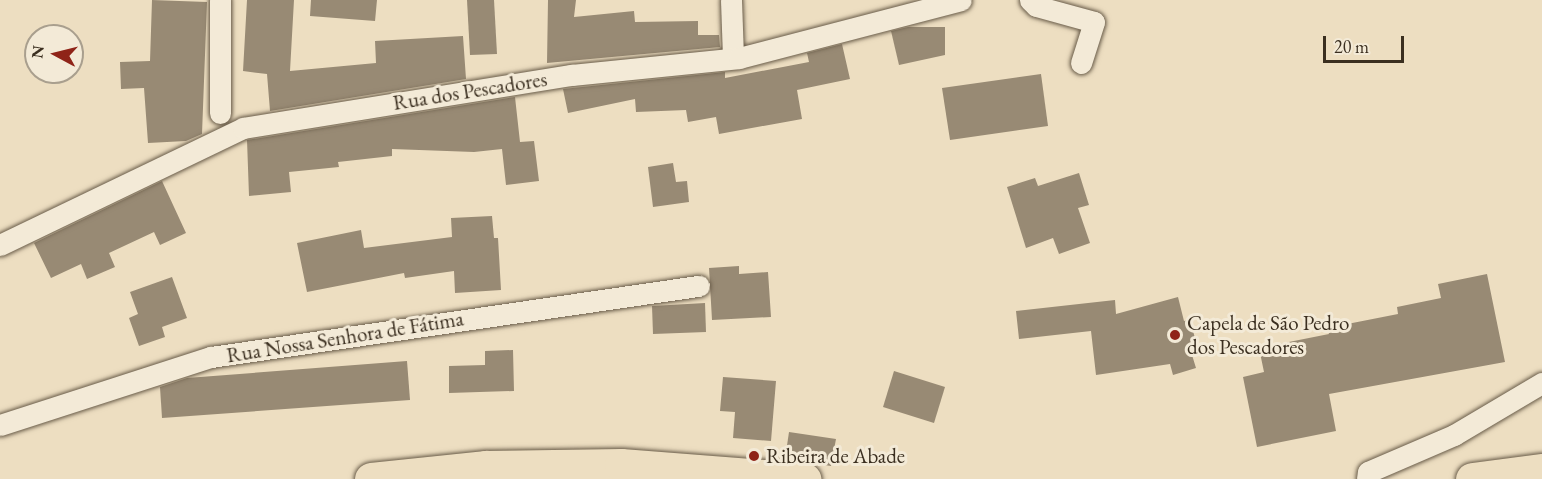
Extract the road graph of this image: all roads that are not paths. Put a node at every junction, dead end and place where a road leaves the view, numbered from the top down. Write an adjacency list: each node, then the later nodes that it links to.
1 (220, 0): 7 (street)
2 (731, 0): 5 (street)
3 (961, 0): 5 (street, Rua dos Pescadores)
4 (1030, 0): 6 (street)
5 (733, 58): 8 (street, Rua dos Pescadores)
6 (1081, 63)
7 (220, 113)
8 (0, 245)
9 (699, 286): 11 (street, Rua Nossa Senhora de Fátima)
10 (1542, 383): 15 (street)
11 (0, 425)
12 (1542, 470): 16 (main road)
13 (371, 479): 14 (main road)
14 (804, 479)
15 (1367, 479)
16 (1472, 479)

